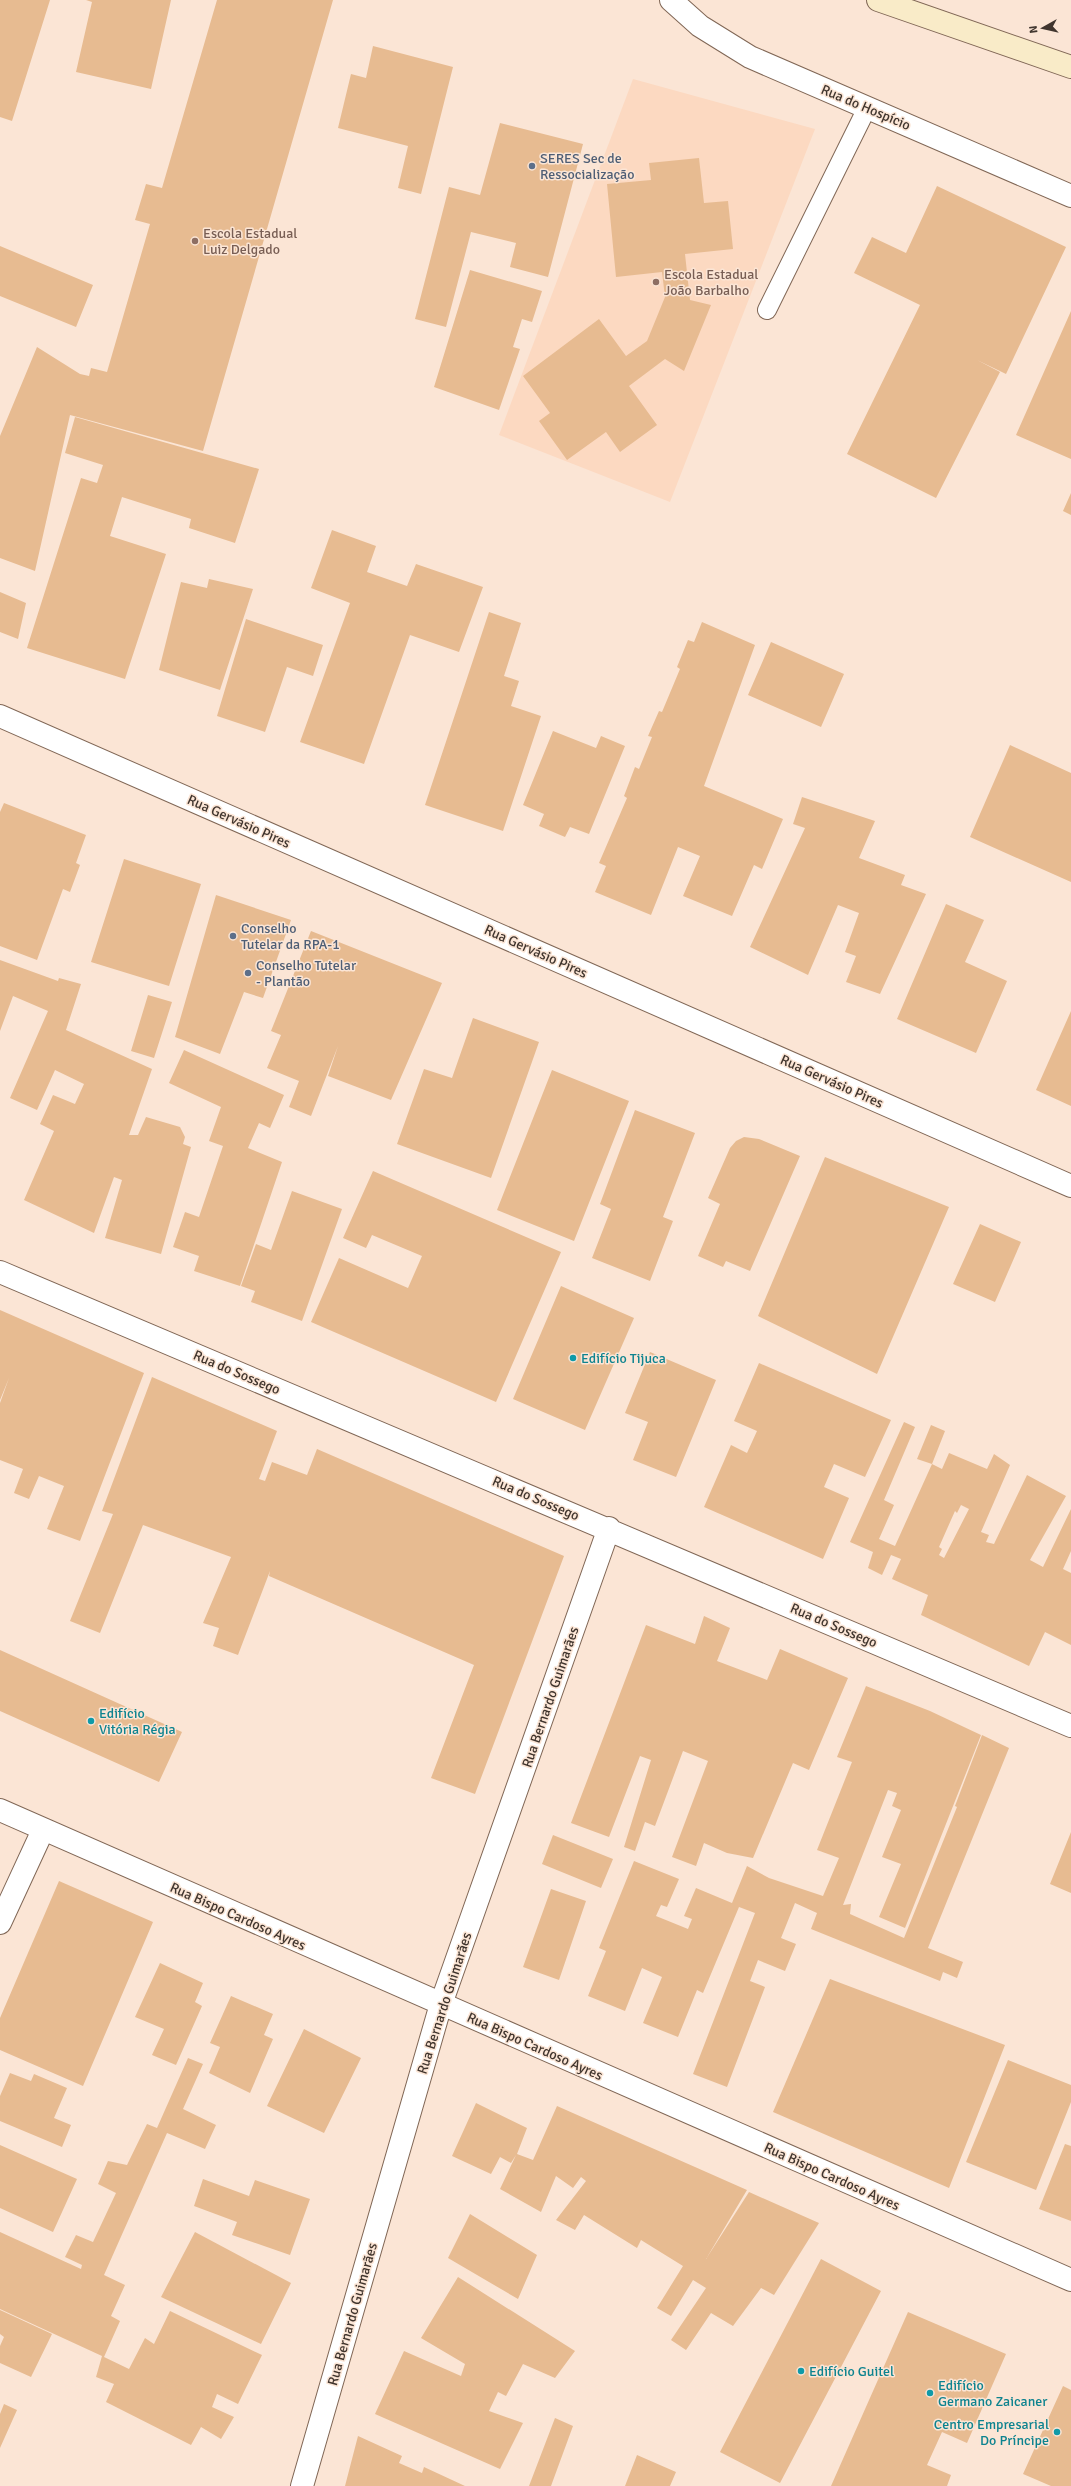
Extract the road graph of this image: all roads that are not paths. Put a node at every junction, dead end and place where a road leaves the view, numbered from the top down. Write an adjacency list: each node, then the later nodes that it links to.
1 (671, 0): 4 (street, Rua do Hospício)
2 (878, 0): 3 (main road)
3 (1071, 67)
4 (867, 108): 5 (street, Rua do Hospício); 6 (lane)
5 (1071, 196)
6 (767, 310)
7 (0, 716): 8 (street, Rua Gervásio Pires)
8 (1071, 1186)
9 (0, 1272): 10 (street, Rua do Sossego)
10 (609, 1528): 11 (street, Rua do Sossego); 15 (street, Rua Bernardo Guimarães)
11 (1071, 1726)
12 (0, 1810): 13 (street, Rua Bispo Cardoso Ayres)
13 (43, 1830): 14 (street); 15 (street, Rua Bispo Cardoso Ayres)
14 (0, 1923)
15 (441, 2004): 16 (street, Rua Bispo Cardoso Ayres); 17 (street, Rua Bernardo Guimarães)
16 (1071, 2280)
17 (302, 2486)

